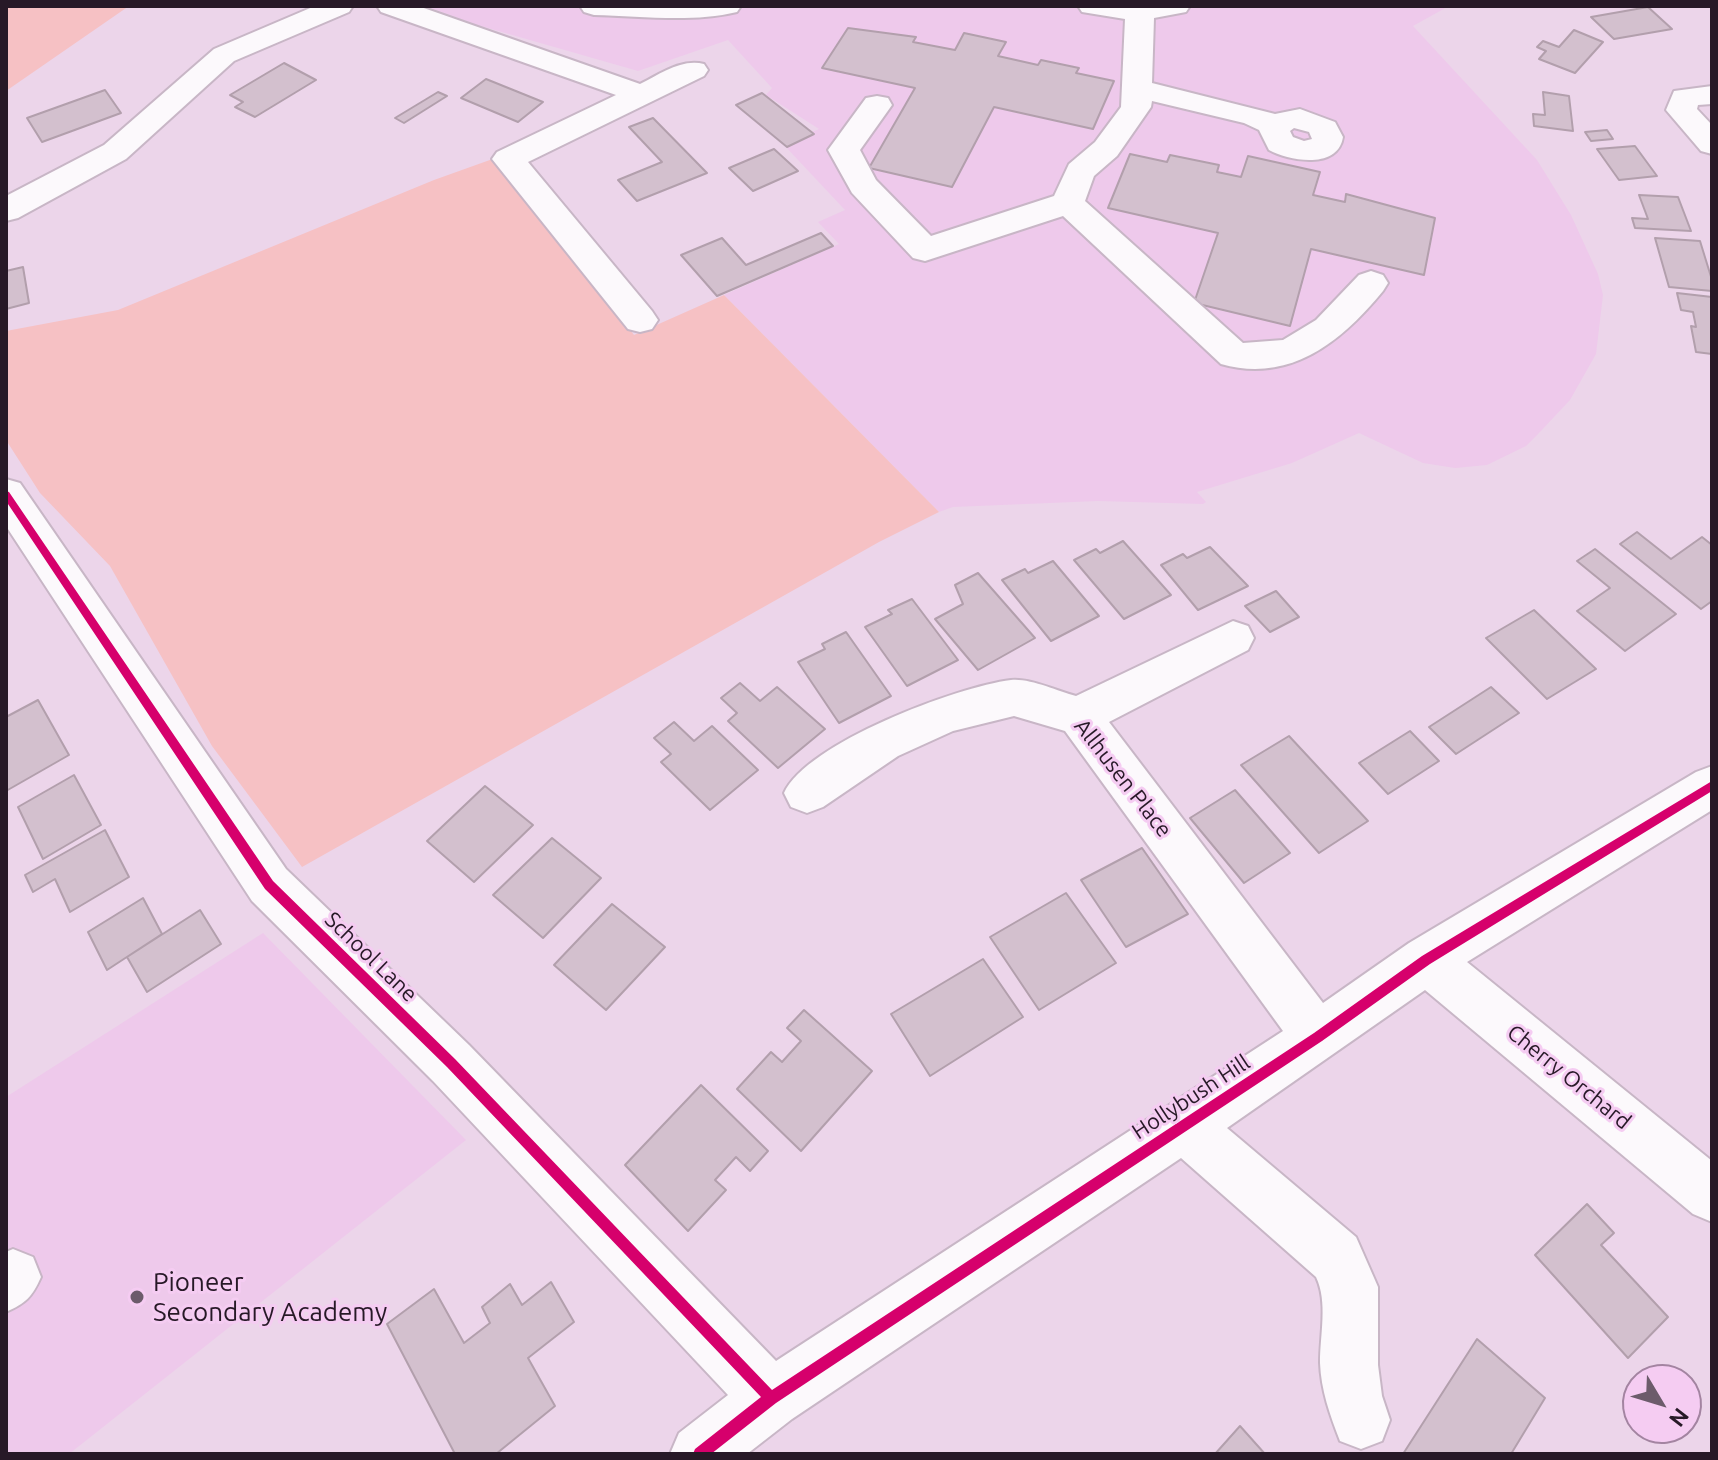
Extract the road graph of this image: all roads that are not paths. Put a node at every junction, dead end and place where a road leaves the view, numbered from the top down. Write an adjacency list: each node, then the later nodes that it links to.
1 (339, 6): 16 (street)
2 (391, 6): 10 (street)
3 (594, 6): 4 (street)
4 (727, 6)
5 (1092, 6): 7 (street)
6 (1176, 6): 7 (street)
7 (1140, 12): 9 (street)
8 (693, 70): 10 (street)
9 (1138, 89): 13 (street); 15 (street)
10 (641, 94): 18 (street)
11 (1712, 95): 14 (street)
12 (877, 105): 15 (street)
13 (1276, 126)
14 (1712, 144)
15 (1068, 203): 17 (street)
16 (6, 210)
17 (1371, 283)
18 (640, 320)
19 (6, 494): 28 (street, School Lane)
20 (1233, 638): 21 (street)
21 (1079, 716): 22 (street, Allhusen Place); 25 (street, Allhusen Place)
22 (807, 793)
23 (1707, 796): 24 (street, Hollybush Hill)
24 (1426, 960): 25 (street, Hollybush Hill); 27 (street, Cherry Orchard)
25 (1318, 1037): 26 (street, Hollybush Hill)
26 (1183, 1125): 28 (street, Hollybush Hill); 29 (street)
27 (1712, 1195)
28 (771, 1398): 30 (street, Hollybush Hill)
29 (1361, 1420)
30 (700, 1454)

